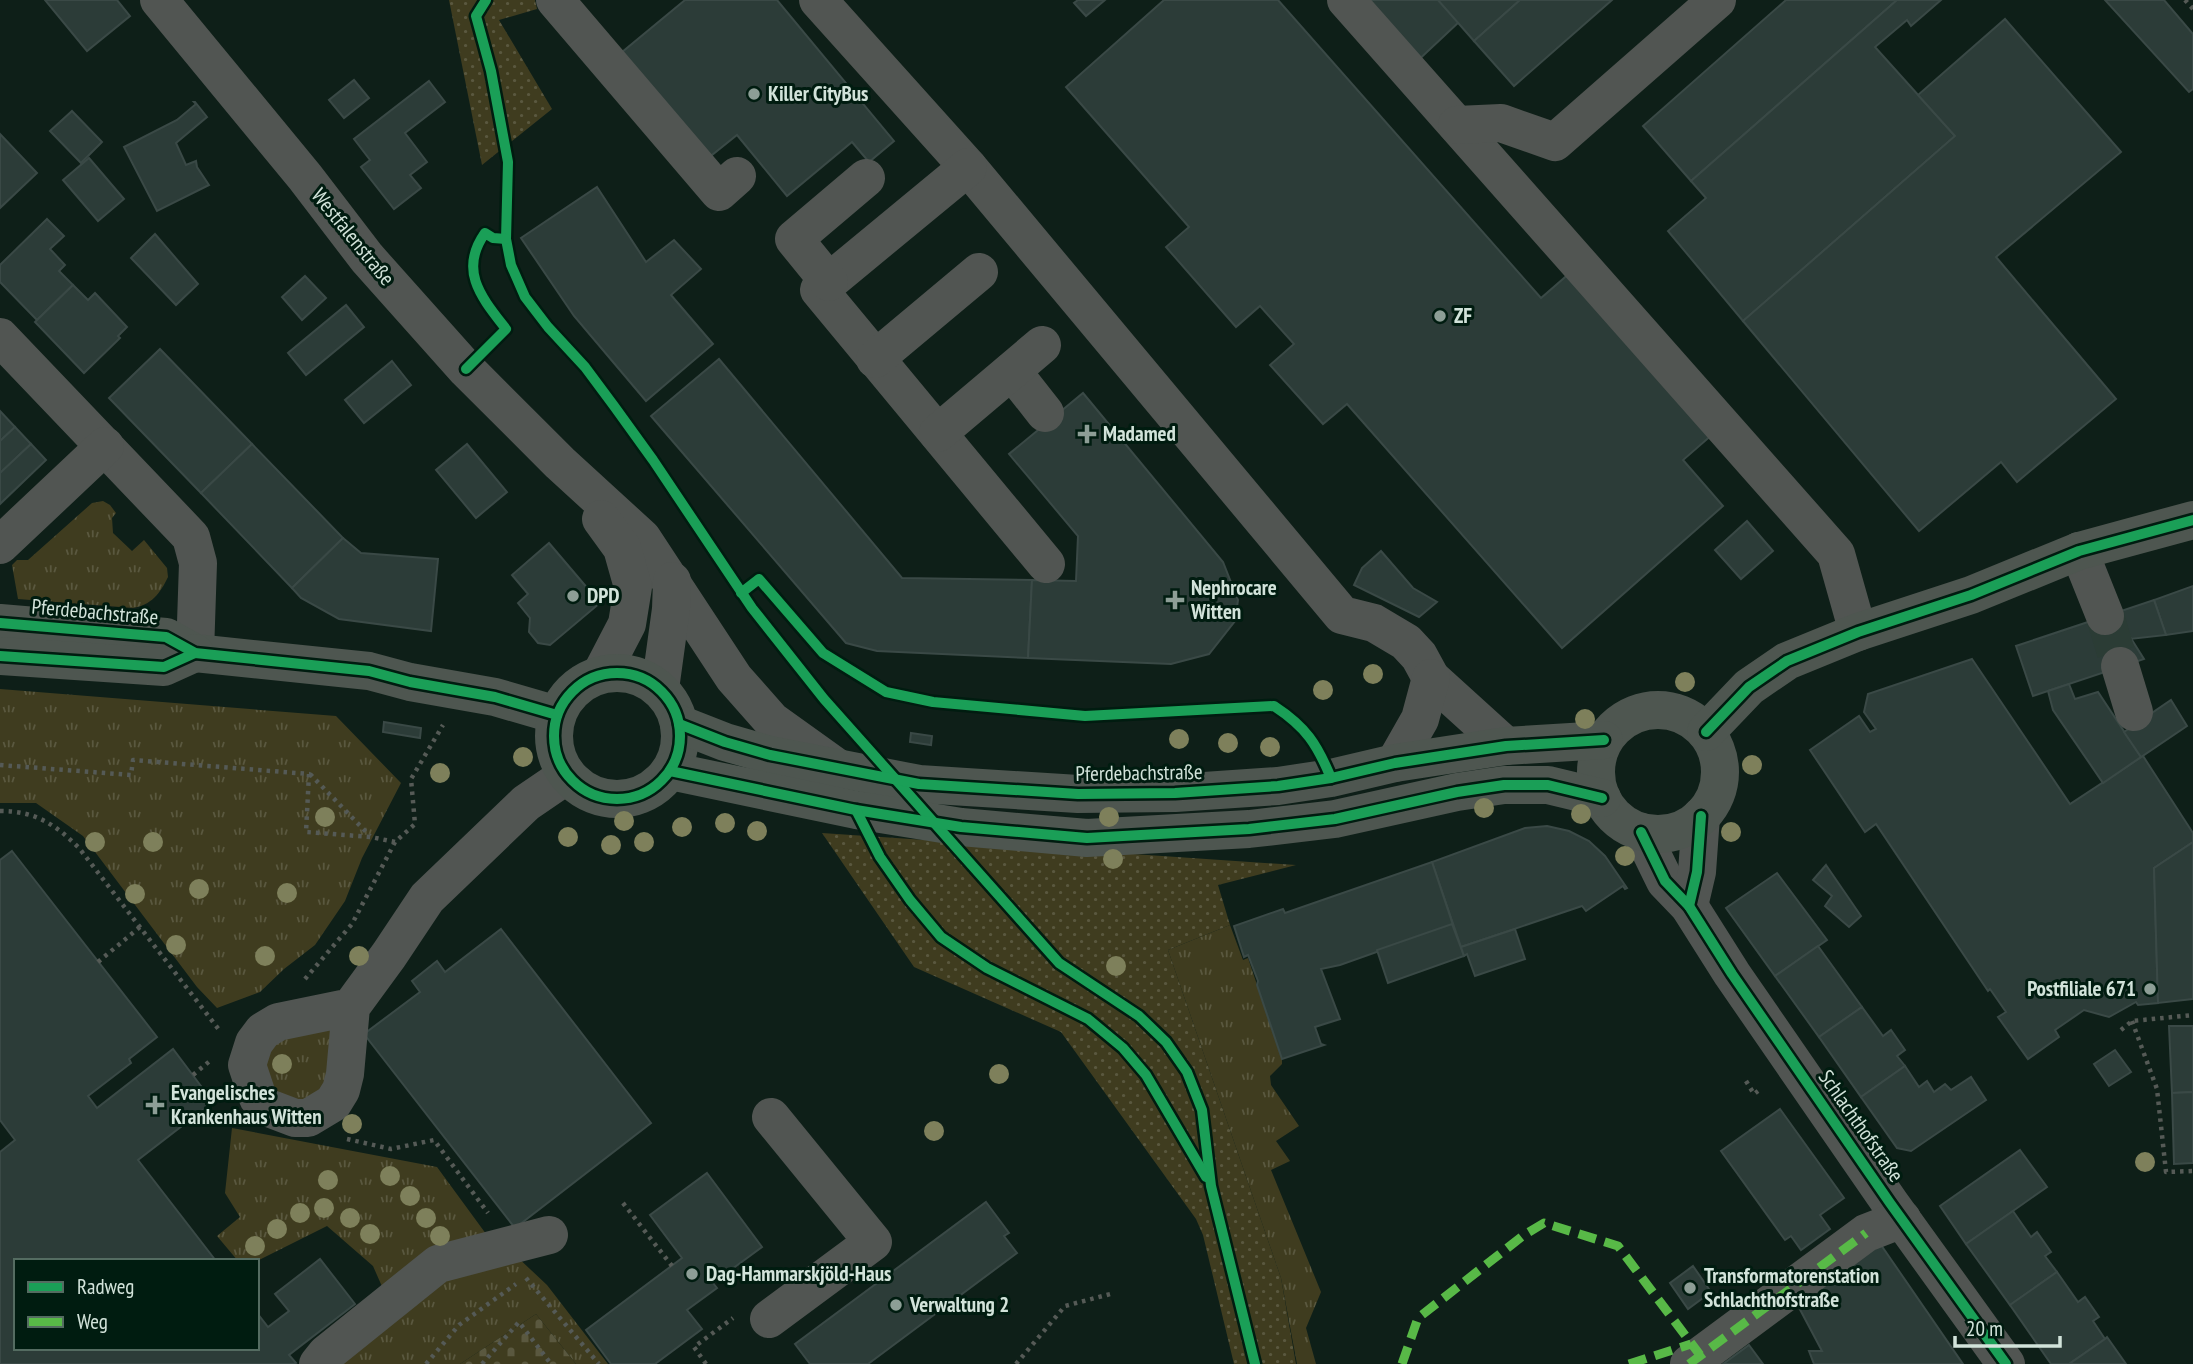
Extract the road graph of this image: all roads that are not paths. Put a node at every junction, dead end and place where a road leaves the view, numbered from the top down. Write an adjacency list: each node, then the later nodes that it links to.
1 (159, 0): 19 (street, Westfalenstraße)
2 (555, 0): 8 (street)
3 (818, 0): 7 (street)
4 (1346, 0): 6 (street)
5 (1717, 0): 6 (street)
6 (1457, 125): 27 (street)
7 (968, 167): 11 (street); 32 (street)
8 (737, 176)
9 (866, 178): 11 (street)
10 (979, 272): 14 (street)
11 (829, 282): 14 (street)
12 (0, 337): 18 (street)
13 (1042, 345): 15 (street)
14 (875, 359): 17 (street)
15 (1012, 371): 16 (street); 17 (street)
16 (1045, 413)
17 (938, 433): 23 (street)
18 (105, 446): 21 (street); 28 (street)
19 (560, 463): 24 (street, Westfalenstraße); 31 (street, Westfalenstraße)
20 (2193, 520): 22 (main road)
21 (0, 545)
22 (2079, 551): 25 (street); 27 (main road)
23 (1046, 564)
24 (672, 581): 33 (street); 41 (street, Westfalenstraße)
25 (2105, 616)
26 (0, 623): 28 (main road, Pferdebachstraße)
27 (1858, 632): 37 (main road)
28 (195, 653): 29 (main road); 35 (main road)
29 (0, 656)
30 (2120, 666): 34 (street)
31 (601, 674): 33 (main road); 35 (main road)
32 (1431, 677): 39 (street); 40 (street)
33 (660, 689): 36 (main road)
34 (2134, 712)
35 (557, 715): 43 (main road)
36 (679, 724): 41 (main road, Pferdebachstraße); 42 (main road)
37 (1706, 732): 38 (main road); 45 (main road)
38 (1604, 740): 39 (main road, Pferdebachstraße); 44 (main road)
39 (1506, 746): 40 (main road, Pferdebachstraße)
40 (1395, 763): 41 (main road, Pferdebachstraße)
41 (839, 769)
42 (670, 771): 43 (main road); 44 (main road)
43 (567, 775): 48 (street)
44 (1602, 798): 46 (main road)
45 (1701, 816): 46 (main road); 47 (street)
46 (1641, 832): 47 (street, Schlachthofstraße)
47 (1689, 906): 50 (street, Schlachthofstraße)
48 (351, 1007): 48 (street)
49 (771, 1117): 52 (street)
50 (1902, 1219): 54 (street); 55 (street, Schlachthofstraße)
51 (549, 1235): 53 (street)
52 (769, 1319)
53 (317, 1364)
54 (1689, 1364)
55 (2007, 1364)

